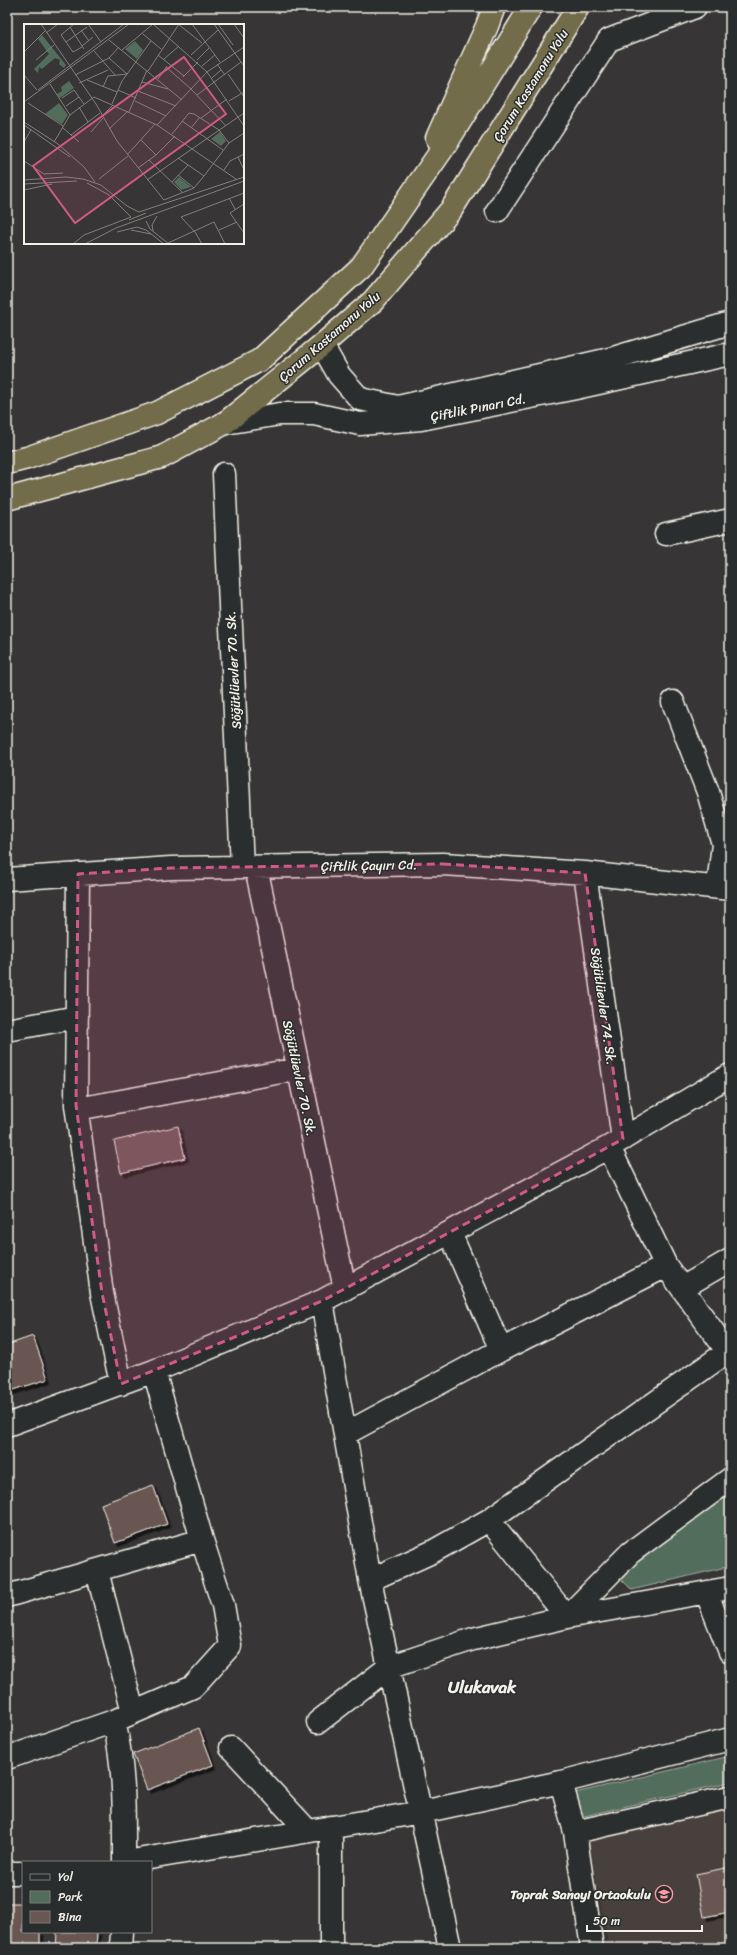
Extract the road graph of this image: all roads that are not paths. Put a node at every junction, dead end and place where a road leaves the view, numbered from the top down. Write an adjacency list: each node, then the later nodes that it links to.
1 (494, 7): 5 (highway)
2 (531, 7): 5 (highway, Çorum Kastamonu Yolu)
3 (695, 7): 6 (street)
4 (576, 11): 8 (highway, Çorum Kastamonu Yolu)
5 (410, 197): 11 (highway, Çorum Kastamonu Yolu)
6 (497, 211)
7 (730, 323): 8 (street, Çiftlik Pınarı Cd.)
8 (322, 345): 10 (highway, Çorum Kastamonu Yolu)
9 (730, 354): 10 (street, Çiftlik Pınarı Cd.)
10 (225, 423): 13 (highway, Çorum Kastamonu Yolu)
11 (7, 463)
12 (224, 474): 17 (street, Söğütlüevler 70. Sk.)
13 (7, 499)
14 (730, 520): 15 (street)
15 (666, 534)
16 (673, 702): 21 (street)
17 (249, 867): 18 (street, Çiftlik Çayırı Cd.); 19 (street, Çiftlik Çayırı Cd.); 24 (street, Söğütlüevler 70. Sk.)
18 (585, 873): 21 (street, Çiftlik Çayırı Cd.); 27 (street, Söğütlüevler 74. Sk.)
19 (78, 874): 20 (street, Çiftlik Çayırı Cd.); 22 (street)
20 (7, 879)
21 (724, 888)
22 (77, 1017): 23 (street); 26 (street)
23 (7, 1030)
24 (298, 1069): 26 (street); 32 (street, Söğütlüevler 70. Sk.)
25 (730, 1075): 27 (street)
26 (77, 1109): 37 (street)
27 (616, 1143): 28 (street); 30 (street, Söğütlüevler 74. Sk.)
28 (450, 1233): 32 (street); 34 (street)
29 (730, 1260): 31 (street)
30 (666, 1266): 31 (street, Söğütlüevler 74. Sk.); 34 (street)
31 (682, 1288): 35 (street, Söğütlüevler 74. Sk.)
32 (345, 1289): 33 (street)
33 (322, 1301): 36 (street); 39 (street)
34 (501, 1350): 39 (street)
35 (729, 1353): 41 (street)
36 (154, 1371): 37 (street); 42 (street)
37 (121, 1384): 38 (street)
38 (7, 1425)
39 (345, 1434): 44 (street)
40 (730, 1478): 48 (street)
41 (489, 1520): 44 (street); 48 (street)
42 (202, 1540): 43 (street); 51 (street)
43 (97, 1571): 47 (street); 51 (street)
44 (370, 1580): 50 (street)
45 (730, 1588): 46 (street)
46 (707, 1594): 48 (street); 49 (street)
47 (7, 1596)
48 (567, 1617): 50 (street)
49 (730, 1652)
50 (389, 1666): 52 (street); 58 (street)
51 (123, 1717): 55 (street); 62 (street)
52 (318, 1722)
53 (730, 1739): 56 (street)
54 (230, 1748): 60 (street)
55 (7, 1758)
56 (562, 1782): 58 (street); 61 (street)
57 (730, 1797): 61 (street)
58 (422, 1812): 59 (street); 69 (street)
59 (331, 1827): 60 (street); 68 (street)
60 (308, 1831): 63 (street)
61 (575, 1832): 70 (street)
62 (125, 1861)
63 (131, 1861)
64 (22, 1873): 65 (street)
65 (7, 1874)
66 (122, 1933): 67 (street)
67 (121, 1948)
68 (331, 1948)
69 (450, 1948)
70 (592, 1948)

